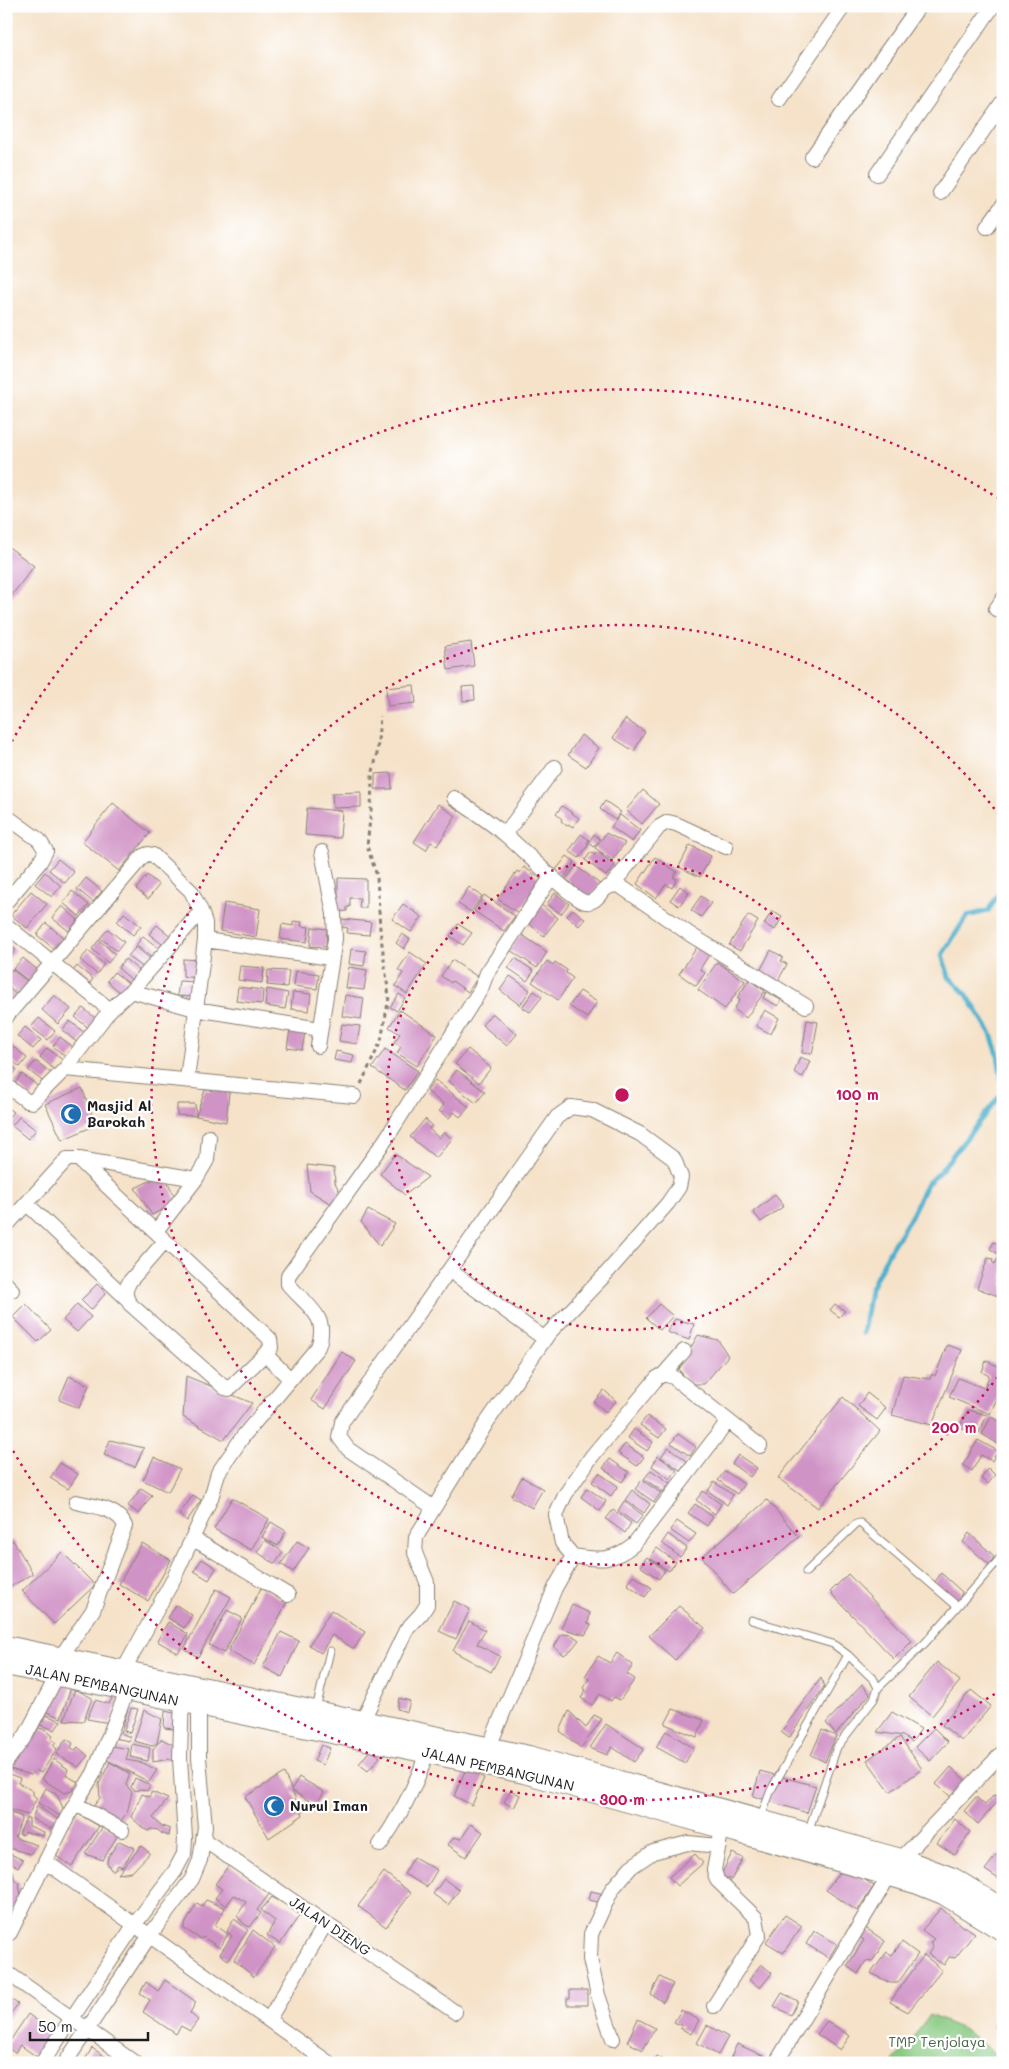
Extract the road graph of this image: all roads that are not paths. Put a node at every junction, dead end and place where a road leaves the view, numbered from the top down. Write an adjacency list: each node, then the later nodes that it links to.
1 (844, 6): 4 (street)
2 (919, 6): 6 (street)
3 (993, 6): 7 (street)
4 (779, 98)
5 (1003, 102): 8 (street)
6 (812, 157)
7 (877, 174)
8 (940, 193)
9 (1003, 205): 10 (street)
10 (987, 227)
11 (555, 767): 14 (street)
12 (454, 798): 14 (street)
13 (6, 816): 19 (street)
14 (505, 834): 17 (street)
15 (726, 848): 18 (street)
16 (322, 852): 23 (street)
17 (552, 876): 18 (street); 48 (street)
18 (612, 885): 26 (street)
19 (6, 902)
20 (201, 911): 22 (street); 24 (street); 25 (street)
21 (6, 925): 24 (street)
22 (205, 940): 23 (street); 27 (street)
23 (331, 958): 30 (street)
24 (52, 964): 28 (street); 29 (street)
25 (131, 991): 27 (street); 28 (street)
26 (806, 1006)
27 (195, 1009): 30 (street); 33 (street)
28 (110, 1010): 32 (street)
29 (6, 1017)
30 (320, 1029): 31 (street)
31 (318, 1046)
32 (65, 1069): 33 (street); 34 (street)
33 (187, 1079): 35 (street)
34 (6, 1085)
35 (354, 1096)
36 (210, 1137): 38 (street)
37 (78, 1159): 38 (street); 39 (street); 41 (street)
38 (196, 1179): 41 (street)
39 (27, 1204): 40 (street); 43 (street)
40 (6, 1226)
41 (160, 1236): 43 (street); 46 (street)
42 (449, 1270): 44 (street); 44 (street); 52 (street)
43 (125, 1298): 46 (street)
44 (545, 1338): 52 (street)
45 (684, 1351): 47 (street)
46 (265, 1354): 48 (street)
47 (664, 1374): 49 (street); 55 (street)
48 (290, 1379): 53 (street)
49 (728, 1421): 50 (street); 55 (street)
50 (760, 1446)
51 (76, 1502): 64 (street)
52 (434, 1508): 70 (street)
53 (192, 1538): 57 (street); 65 (street)
54 (1003, 1555): 58 (lane)
55 (573, 1556): 73 (street)
56 (806, 1572): 58 (lane)
57 (288, 1595)
58 (957, 1606): 66 (lane)
59 (751, 1620): 62 (lane)
60 (6, 1646): 64 (main road, JALAN PEMBANGUNAN)
61 (330, 1651): 69 (lane)
62 (848, 1655): 66 (lane); 78 (lane)
63 (6, 1665): 64 (main road, JALAN PEMBANGUNAN)
64 (58, 1667): 65 (main road, JALAN PEMBANGUNAN); 67 (main road, JALAN PEMBANGUNAN); 76 (street)
65 (123, 1671): 68 (main road, JALAN PEMBANGUNAN)
66 (878, 1688): 80 (lane)
67 (127, 1691): 68 (main road, JALAN PEMBANGUNAN); 77 (street)
68 (191, 1695): 69 (main road, JALAN PEMBANGUNAN); 71 (main road, JALAN PEMBANGUNAN); 74 (street); 75 (street)
69 (316, 1712): 70 (main road, JALAN PEMBANGUNAN)
70 (362, 1722): 73 (main road, JALAN PEMBANGUNAN)
71 (427, 1752): 73 (main road, JALAN PEMBANGUNAN); 83 (street)
72 (1003, 1752): 84 (street)
73 (485, 1756): 78 (main road, JALAN PEMBANGUNAN); 81 (main road, JALAN PEMBANGUNAN)
74 (180, 1758): 75 (street); 89 (street)
75 (199, 1758): 82 (street)
76 (6, 1762)
77 (76, 1804): 79 (street); 85 (street)
78 (760, 1820): 80 (main road, JALAN PEMBANGUNAN)
79 (122, 1830)
80 (808, 1833): 84 (main road, JALAN PEMBANGUNAN)
81 (720, 1837): 86 (main road, JALAN PEMBANGUNAN); 94 (street); 100 (street)
82 (204, 1840): 88 (street, JALAN DIENG); 92 (street)
83 (380, 1845)
84 (902, 1859): 86 (street); 87 (main road, JALAN PEMBANGUNAN)
85 (46, 1862): 89 (street); 91 (street)
86 (889, 1876): 90 (main road, JALAN PEMBANGUNAN); 99 (street)
87 (1003, 1909)
88 (326, 1923): 95 (street, JALAN DIENG); 97 (street)
89 (135, 1924): 92 (street); 96 (street)
90 (1003, 1932)
91 (10, 1933)
92 (150, 1935): 97 (street); 98 (street)
93 (6, 1972): 96 (street)
94 (714, 2006)
95 (455, 2012)
96 (73, 2019): 98 (street); 101 (street)
97 (269, 2020): 104 (street)
98 (88, 2029): 102 (street); 103 (street)
99 (791, 2037): 105 (street); 106 (street)
100 (613, 2039)
101 (42, 2063)
102 (65, 2063)
103 (135, 2063)
104 (329, 2063)
105 (770, 2063)
106 (776, 2063)

